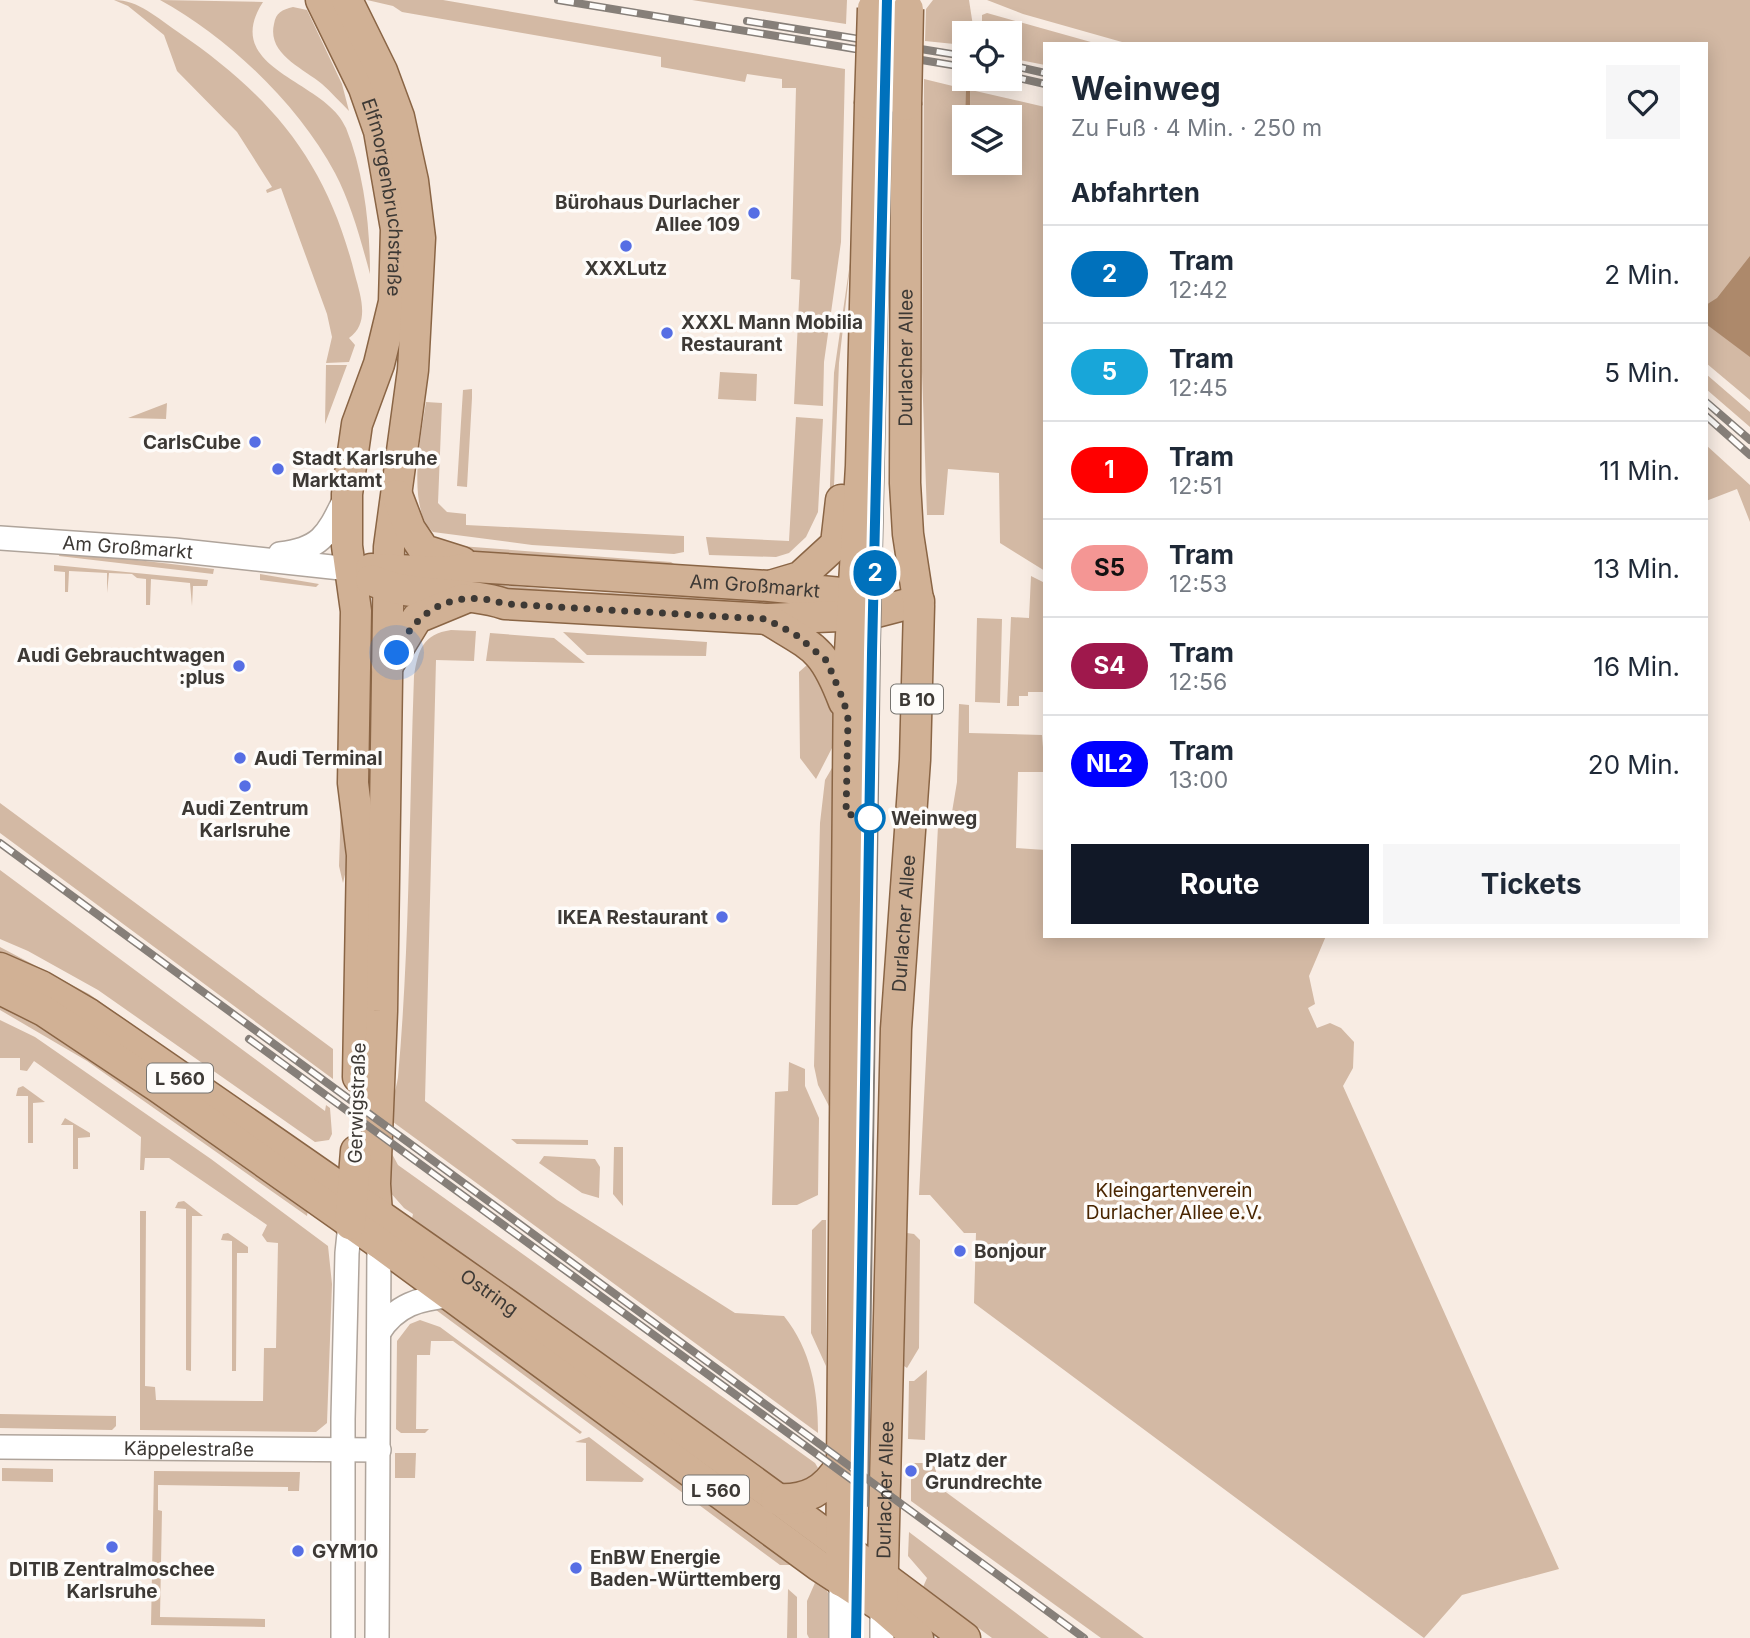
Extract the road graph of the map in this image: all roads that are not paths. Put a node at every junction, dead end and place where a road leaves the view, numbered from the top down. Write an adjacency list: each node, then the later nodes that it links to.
1 (873, 4): 4 (main road, Durlacher Allee, bridge)
2 (908, 4): 14 (main road, Durlacher Allee / B 10, bridge)
3 (339, 10): 5 (main road, Elfmorgenbruchstraße); 6 (main road, Elfmorgenbruchstraße)
4 (861, 466): 12 (main road); 15 (main road, Durlacher Allee)
5 (347, 494): 8 (street, Am Großmarkt); 10 (main road, Elfmorgenbruchstraße)
6 (397, 495): 9 (main road); 11 (main road, Elfmorgenbruchstraße)
7 (0, 538): 8 (street, Am Großmarkt)
8 (254, 557): 10 (street, Am Großmarkt)
9 (474, 567): 11 (main road, Am Großmarkt); 12 (main road, Am Großmarkt)
10 (349, 569): 11 (main road, Am Großmarkt); 21 (main road, Gerwigstraße)
11 (388, 578): 13 (main road, Am Großmarkt); 17 (main road, Gerwigstraße)
12 (769, 586): 15 (main road, Am Großmarkt)
13 (473, 596): 16 (main road, Am Großmarkt); 17 (main road)
14 (919, 601): 15 (main road, Am Großmarkt); 31 (main road, Durlacher Allee / B 10)
15 (852, 605): 16 (main road, Am Großmarkt); 18 (main road, Durlacher Allee)
16 (766, 619): 18 (main road)
17 (387, 668): 21 (main road, Gerwigstraße)
18 (848, 719): 28 (main road, Durlacher Allee)
19 (0, 968): 21 (main road, Ostring / L 560)
20 (0, 989): 21 (main road, Ostring / L 560)
21 (360, 1212): 22 (main road, Gerwigstraße); 26 (street, Gerwigstraße); 29 (main road, Ostring / L 560)
22 (379, 1243): 23 (main road, Ostring / L 560); 24 (street, Gerwigstraße)
23 (450, 1296): 24 (street); 32 (main road, Ostring / L 560)
24 (379, 1332): 27 (street, Gerwigstraße)
25 (0, 1447): 26 (street, Käppelestraße)
26 (344, 1450): 27 (street, Käppelestraße); 34 (street, Gerwigstraße)
27 (379, 1450): 35 (street, Gerwigstraße)
28 (840, 1466): 29 (main road); 30 (main road, Durlacher Allee)
29 (776, 1499): 30 (main road, Ostring / L 560)
30 (841, 1546): 31 (main road, Ostring); 32 (main road, Durlacher Allee)
31 (883, 1577): 33 (main road, Durlacher Allee); 39 (main road, Ostring)
32 (841, 1581): 33 (main road, Ostring); 36 (street, Durlacher Allee)
33 (882, 1607): 37 (street, Durlacher Allee); 38 (main road, Ostring)
34 (343, 1638)
35 (377, 1638)
36 (841, 1638)
37 (882, 1638)
38 (918, 1638)
39 (965, 1638)

